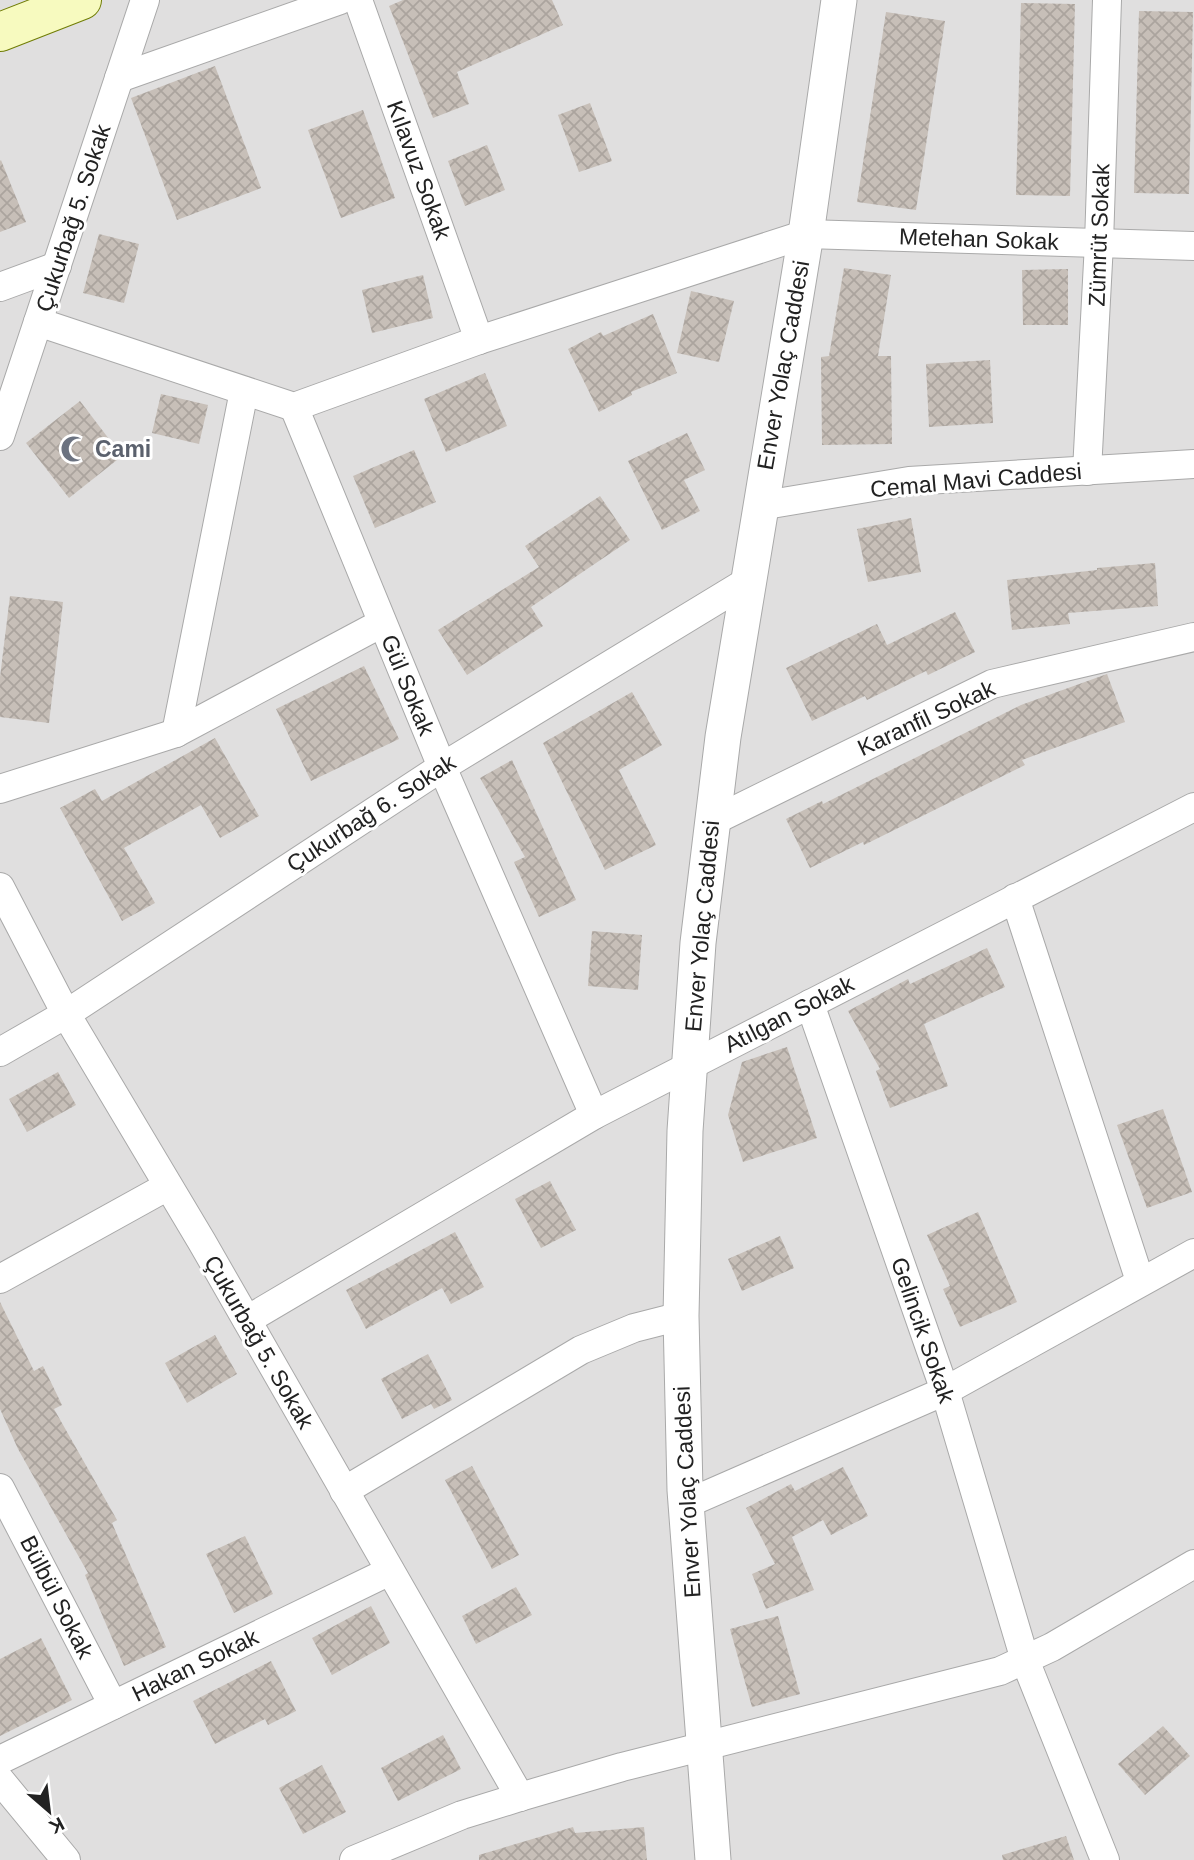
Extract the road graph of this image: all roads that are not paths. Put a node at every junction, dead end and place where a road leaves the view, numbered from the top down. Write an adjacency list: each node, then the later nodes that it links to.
1 (82, 0): 7 (main road)
2 (145, 0): 8 (street, Çukurbağ 5. Sokak)
3 (340, 0): 8 (street)
4 (358, 0): 15 (street, Kılavuz Sokak)
5 (839, 0): 9 (street, Enver Yolaç Caddesi)
6 (1107, 0): 10 (street, Zümrüt Sokak)
7 (0, 32)
8 (120, 78): 12 (street, Çukurbağ 5. Sokak)
9 (806, 234): 10 (street, Metehan Sokak); 15 (street, Metehan Sokak); 21 (street, Enver Yolaç Caddesi)
10 (1099, 243): 11 (street, Metehan Sokak); 20 (street, Zümrüt Sokak)
11 (1194, 246)
12 (57, 266): 13 (street); 14 (street, Çukurbağ 5. Sokak)
13 (0, 287)
14 (38, 322): 16 (street); 18 (street, Çukurbağ 5. Sokak)
15 (479, 340): 17 (street, Metehan Sokak)
16 (244, 391): 17 (street); 25 (street)
17 (295, 407): 23 (street, Gül Sokak)
18 (0, 436)
19 (1194, 464): 20 (street, Cemal Mavi Caddesi)
20 (1087, 471): 21 (street, Cemal Mavi Caddesi)
21 (760, 506): 22 (street, Enver Yolaç Caddesi)
22 (747, 581): 26 (street, Çukurbağ 6. Sokak); 29 (street, Enver Yolaç Caddesi)
23 (382, 622): 25 (street); 26 (street, Gül Sokak)
24 (1194, 637): 29 (street, Karanfil Sokak)
25 (176, 733): 27 (street)
26 (442, 766): 33 (street, Çukurbağ 6. Sokak); 36 (street, Gül Sokak)
27 (0, 789)
28 (1194, 807): 31 (street, Atılgan Sokak)
29 (711, 822): 35 (street, Enver Yolaç Caddesi)
30 (0, 887): 33 (street, Çukurbağ 5. Sokak)
31 (1015, 898): 32 (street, Atılgan Sokak); 40 (street)
32 (810, 1004): 35 (street, Atılgan Sokak); 43 (street, Gelincik Sokak)
33 (66, 1014): 34 (street, Çukurbağ 6. Sokak); 37 (street, Çukurbağ 5. Sokak)
34 (0, 1052)
35 (691, 1065): 36 (street, Atılgan Sokak); 41 (street, Enver Yolaç Caddesi)
36 (594, 1115): 42 (street, Atılgan Sokak)
37 (168, 1186): 39 (street); 42 (street, Çukurbağ 5. Sokak)
38 (1194, 1253): 40 (street)
39 (0, 1279)
40 (1140, 1281): 43 (street)
41 (681, 1316): 45 (street); 46 (street, Enver Yolaç Caddesi)
42 (247, 1320): 45 (street, Çukurbağ 5. Sokak)
43 (945, 1391): 46 (street); 49 (street, Gelincik Sokak)
44 (0, 1488): 50 (street, Bülbül Sokak)
45 (344, 1491): 48 (street, Çukurbağ 5. Sokak)
46 (686, 1504): 51 (street, Enver Yolaç Caddesi)
47 (1194, 1564): 49 (street)
48 (390, 1571): 50 (street, Hakan Sokak); 54 (street, Çukurbağ 5. Sokak)
49 (1025, 1660): 51 (street); 59 (street, Gelincik Sokak)
50 (113, 1705): 52 (street, Hakan Sokak)
51 (703, 1747): 54 (street); 58 (street, Enver Yolaç Caddesi)
52 (0, 1760)
53 (3, 1791): 56 (street)
54 (520, 1797): 55 (street)
55 (386, 1854): 57 (street)
56 (66, 1860)
57 (354, 1860)
58 (713, 1860)
59 (1105, 1860)

